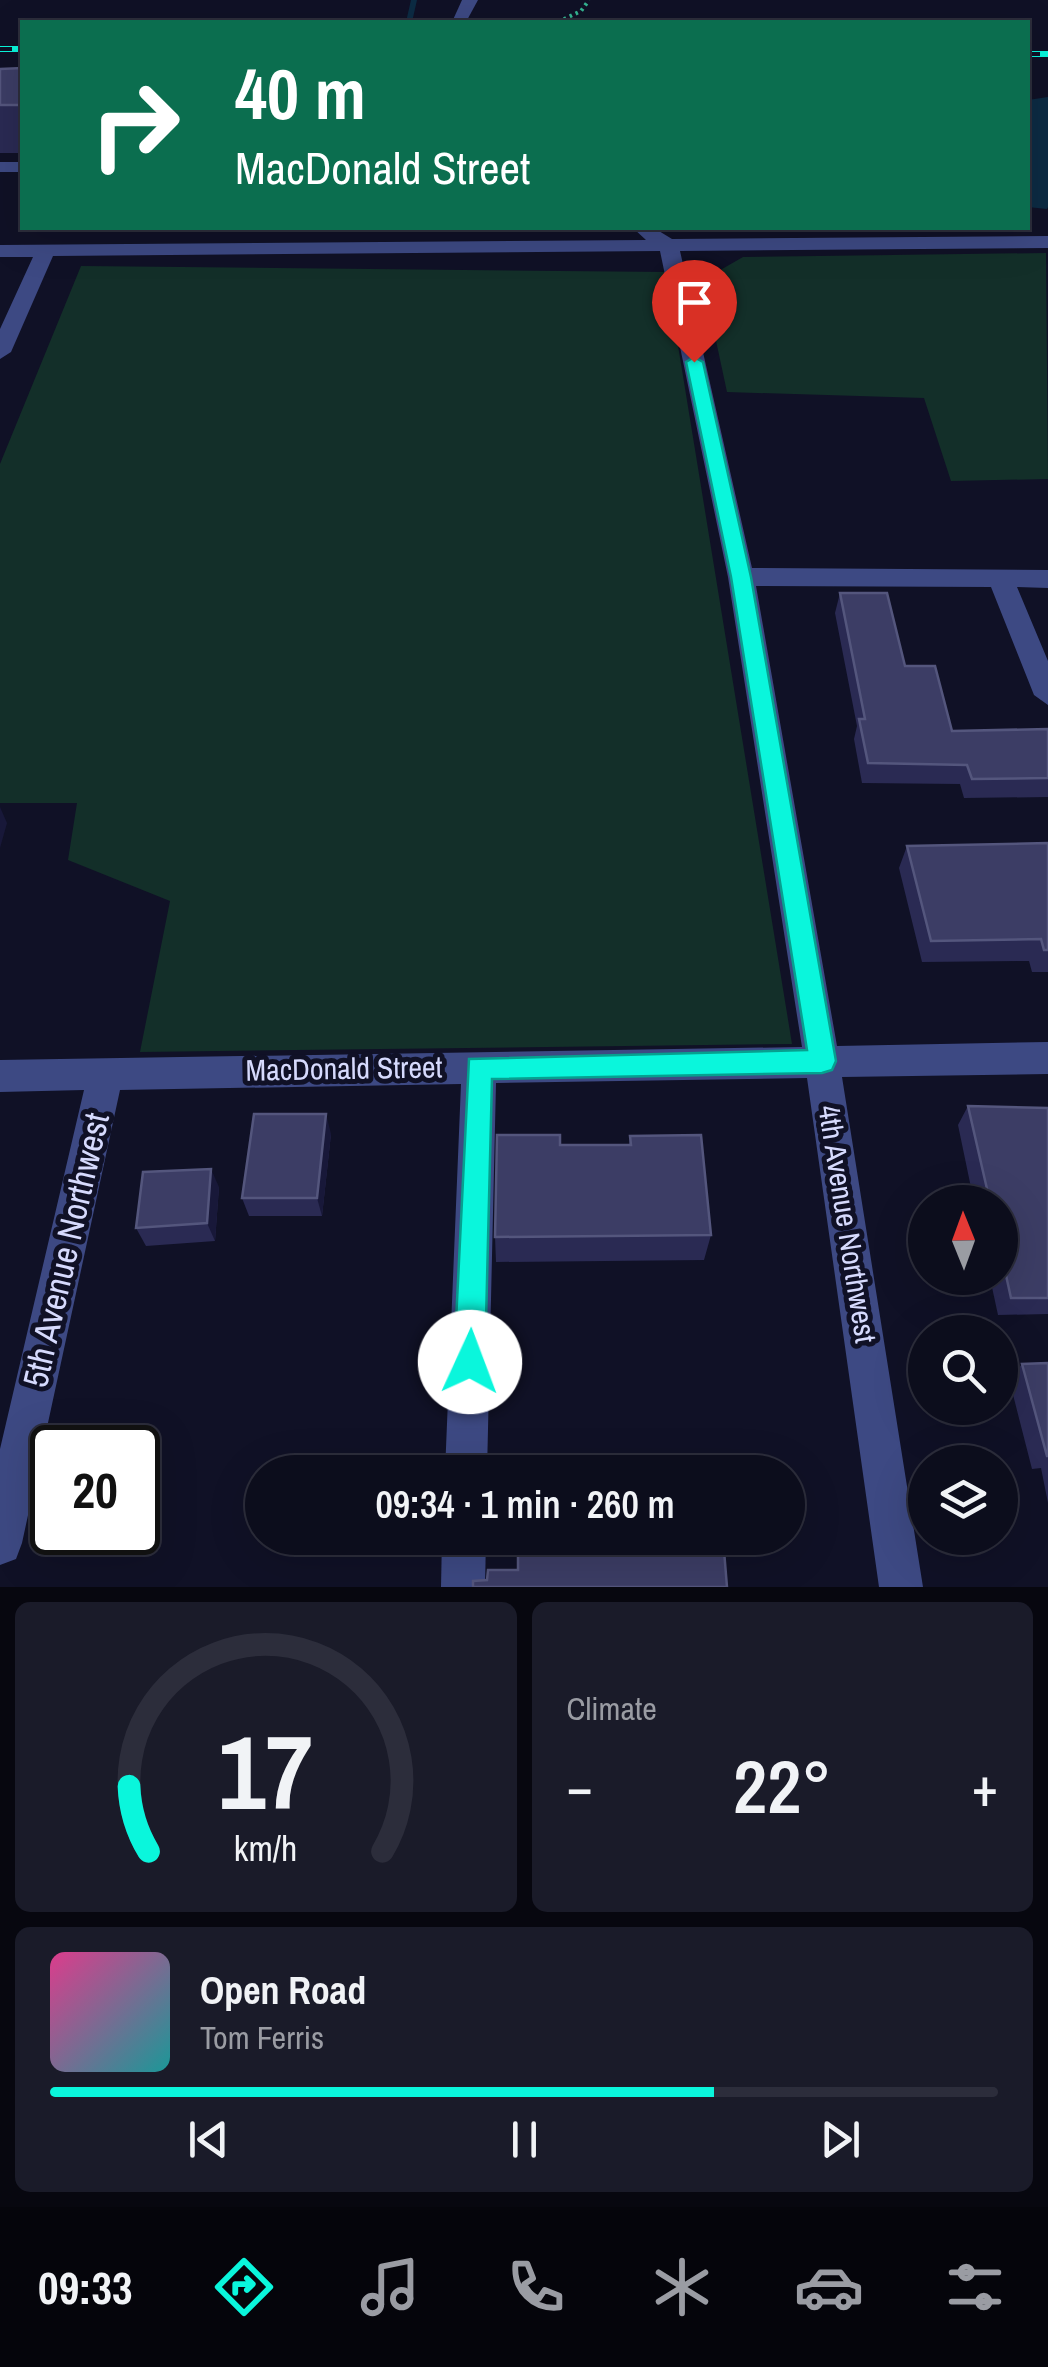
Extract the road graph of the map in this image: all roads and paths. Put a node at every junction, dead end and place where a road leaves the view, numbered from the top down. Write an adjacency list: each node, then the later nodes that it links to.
1 (589, 0): 2 (path)
2 (562, 20)
3 (645, 230): 6 (street)
4 (426, 236): 6 (street); 8 (street)
5 (1048, 242): 6 (street)
6 (670, 246): 10 (street, 4th Avenue Northwest)
7 (0, 251): 8 (street)
8 (46, 251): 9 (street)
9 (0, 352)
10 (741, 577): 11 (street); 15 (street, 4th Avenue Northwest)
11 (1001, 579): 12 (street); 13 (street)
12 (1048, 579)
13 (1048, 696)
14 (1048, 1058): 15 (street, MacDonald Street)
15 (822, 1061): 16 (street, MacDonald Street); 23 (street, 4th Avenue Northwest)
16 (478, 1067): 17 (street, MacDonald Street); 19 (street)
17 (106, 1073): 18 (street, MacDonald Street); 20 (street, 5th Avenue Northwest)
18 (0, 1076)
19 (467, 1455)
20 (0, 1543)
21 (463, 1555): 22 (street)
22 (462, 1587)
23 (901, 1587)

